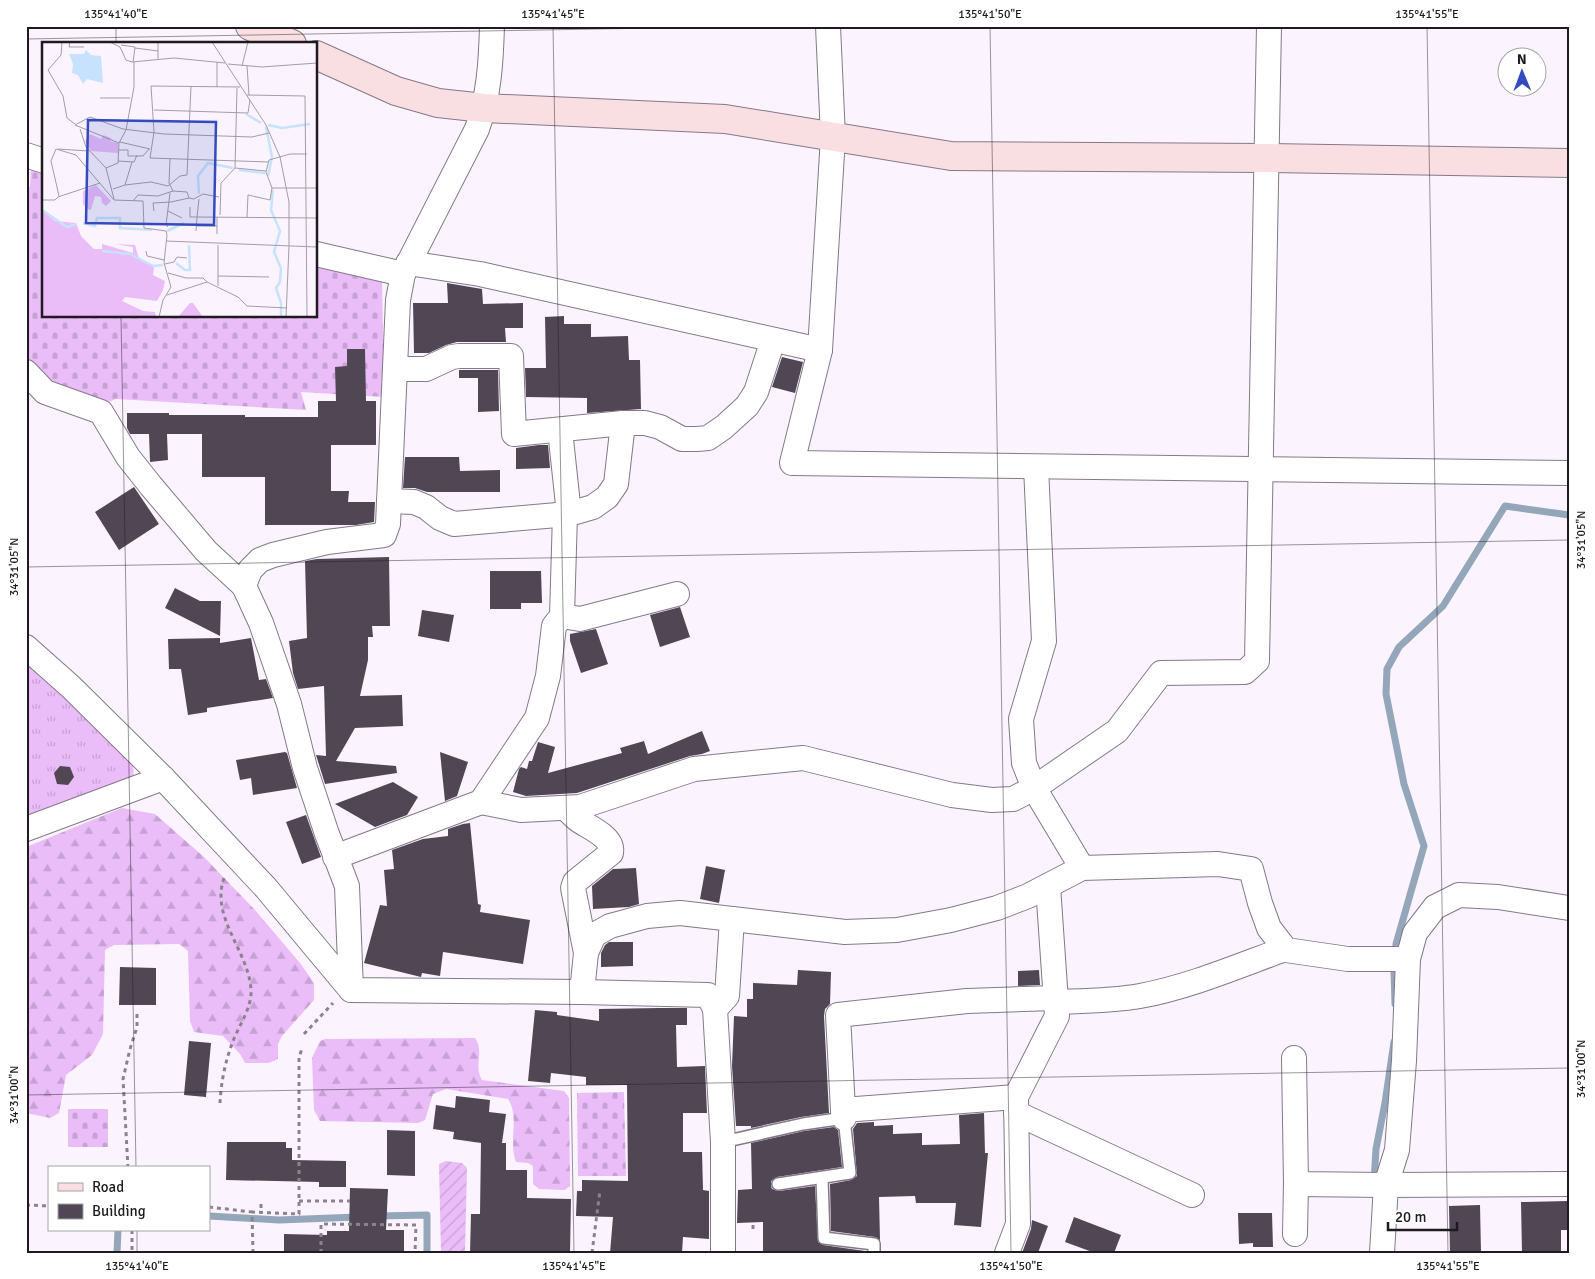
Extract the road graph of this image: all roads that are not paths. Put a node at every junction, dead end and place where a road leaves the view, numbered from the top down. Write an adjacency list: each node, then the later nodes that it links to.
1 (250, 26): 5 (street)
2 (492, 26): 7 (street)
3 (828, 26): 8 (street)
4 (1269, 26): 10 (street)
5 (287, 42)
6 (318, 56): 7 (street)
7 (484, 108): 8 (street); 14 (street)
8 (833, 138): 10 (street); 16 (street)
9 (26, 155): 11 (street)
10 (1267, 158): 12 (street); 23 (street)
11 (42, 160)
12 (1569, 163)
13 (318, 254): 14 (street)
14 (405, 268): 15 (street); 17 (street)
15 (773, 340): 16 (street); 20 (street)
16 (820, 350): 22 (street)
17 (395, 370): 21 (street); 25 (street)
18 (26, 372): 19 (street)
19 (36, 390): 27 (street)
20 (623, 423): 21 (street); 26 (street)
21 (560, 430): 26 (street)
22 (1036, 467): 23 (street); 32 (street)
23 (1262, 470): 24 (street); 32 (street)
24 (1569, 473)
25 (389, 502): 26 (street); 27 (street)
26 (567, 514): 29 (street)
27 (244, 586): 36 (street)
28 (677, 594): 29 (street)
29 (562, 616): 33 (street)
30 (26, 647): 31 (street)
31 (163, 778): 35 (street); 45 (street)
32 (1034, 788): 34 (street); 37 (street)
33 (482, 802): 34 (street); 36 (street)
34 (565, 808): 42 (street)
35 (26, 829)
36 (336, 857): 45 (street)
37 (1082, 868): 38 (street); 41 (street)
38 (1048, 886): 40 (street); 46 (street)
39 (1569, 908): 43 (street)
40 (732, 919): 42 (street); 47 (street)
41 (1285, 949): 43 (street); 46 (street)
42 (586, 953): 44 (street)
43 (1399, 959): 56 (street)
44 (582, 992): 45 (street); 47 (street)
45 (345, 994)
46 (1056, 1000): 49 (street); 50 (street)
47 (716, 1010): 51 (street)
48 (1294, 1058): 54 (street)
49 (1016, 1105): 50 (street); 57 (street); 61 (street)
50 (844, 1114): 51 (lane); 52 (lane)
51 (723, 1142): 59 (street)
52 (822, 1178): 53 (lane); 60 (lane)
53 (778, 1184)
54 (1296, 1184): 56 (street); 58 (street)
55 (1569, 1184): 56 (street)
56 (1378, 1185): 62 (street)
57 (1192, 1195)
58 (1295, 1234)
59 (723, 1253)
60 (874, 1253)
61 (1007, 1253)
62 (1382, 1253)

